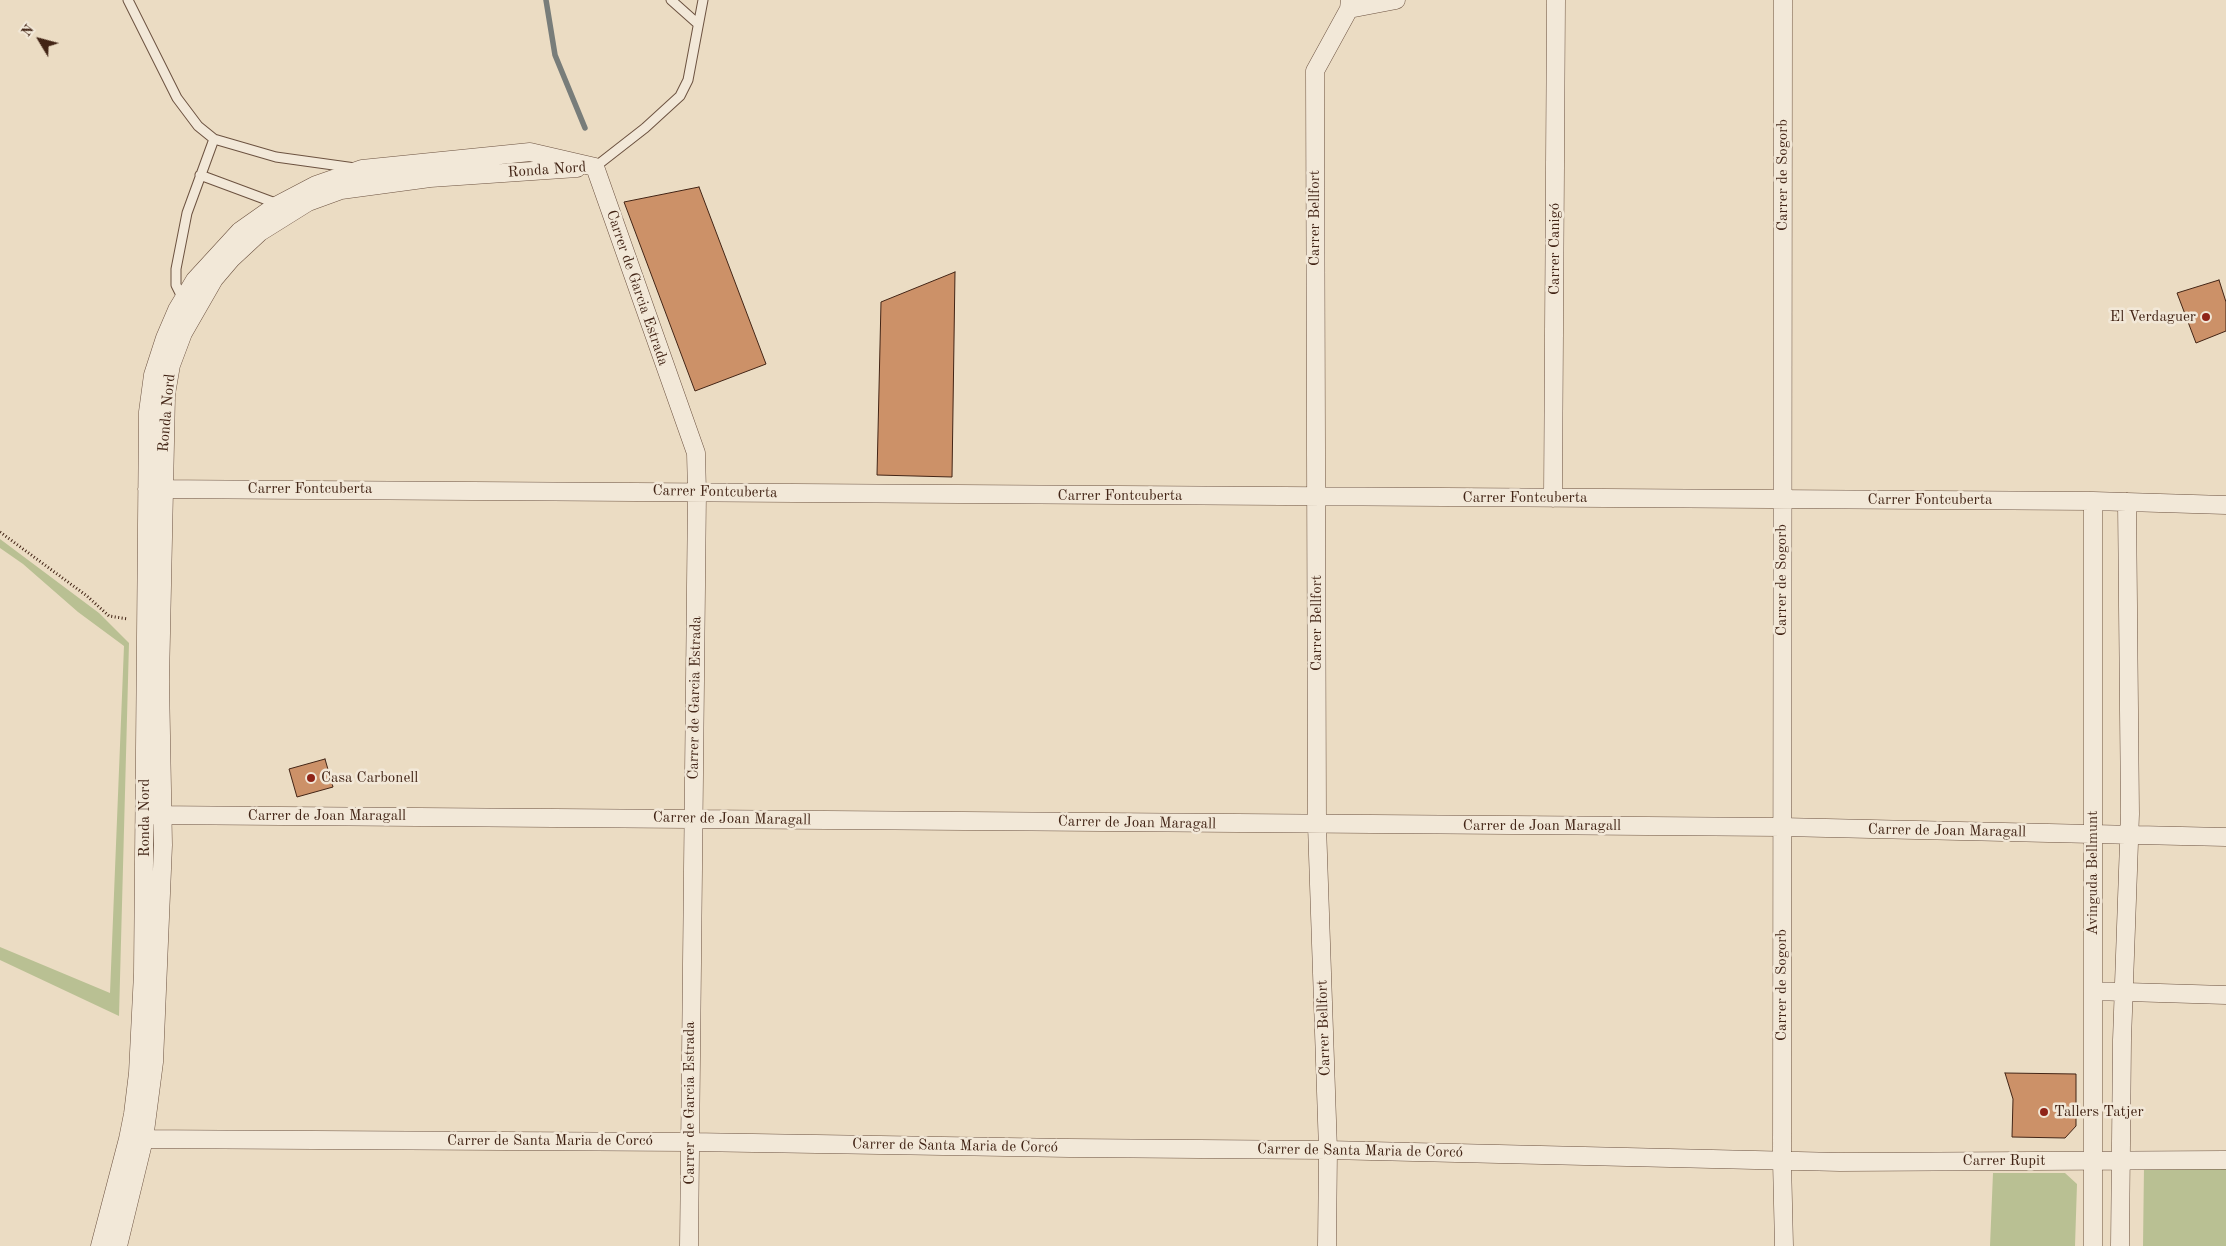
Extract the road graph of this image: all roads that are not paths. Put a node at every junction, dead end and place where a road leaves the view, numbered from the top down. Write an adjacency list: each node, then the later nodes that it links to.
1 (128, 0): 9 (lane)
2 (671, 0): 8 (lane)
3 (703, 0): 8 (lane)
4 (1396, 0): 7 (street)
5 (1556, 0): 18 (street, Carrer Canigó)
6 (1783, 0): 19 (street, Carrer de Sogorb)
7 (1350, 5): 17 (street, Carrer Bellfort)
8 (698, 24): 10 (lane)
9 (214, 139): 11 (lane); 12 (lane)
10 (594, 167): 11 (street, Ronda Nord); 15 (street, Ronda Nord); 16 (street, Carrer de Garcia Estrada)
11 (362, 169): 13 (street, Ronda Nord)
12 (200, 176): 13 (lane); 14 (lane)
13 (278, 204): 14 (street, Ronda Nord)
14 (183, 300): 15 (street, Ronda Nord)
15 (155, 488): 16 (street, Carrer Fontcuberta); 23 (street, Ronda Nord); 24 (street, Ronda Nord)
16 (697, 492): 17 (street, Carrer Fontcuberta); 25 (street, Carrer de Garcia Estrada)
17 (1316, 497): 18 (street, Carrer Fontcuberta); 26 (street, Carrer Bellfort)
18 (1553, 498): 19 (street, Carrer Fontcuberta)
19 (1782, 499): 20 (street, Carrer Fontcuberta); 27 (street, Carrer de Sogorb)
20 (2093, 501): 21 (street, Carrer Fontcuberta); 28 (street, Avinguda Bellmunt)
21 (2127, 502): 22 (street, Carrer Fontcuberta); 29 (street)
22 (2226, 505)
23 (162, 814): 24 (street, Carrer de Joan Maragall); 25 (street, Carrer de Joan Maragall); 34 (street, Ronda Nord)
24 (145, 815): 34 (street, Ronda Nord)
25 (693, 818): 26 (street, Carrer de Joan Maragall); 35 (street, Carrer de Garcia Estrada)
26 (1317, 825): 27 (street, Carrer de Joan Maragall); 36 (street, Carrer Bellfort)
27 (1782, 828): 28 (street, Carrer de Joan Maragall); 38 (street, Carrer de Sogorb)
28 (2093, 834): 29 (street, Carrer de Joan Maragall); 31 (street, Avinguda Bellmunt)
29 (2129, 835): 30 (street, Carrer de Joan Maragall); 32 (street)
30 (2226, 837)
31 (2093, 991): 32 (street); 39 (street, Avinguda Bellmunt)
32 (2124, 992): 33 (street); 40 (street)
33 (2226, 995)
34 (136, 1139): 35 (street, Carrer de Santa Maria de Corcó); 41 (street, Ronda Nord); 42 (street, Ronda Nord)
35 (690, 1142): 36 (street, Carrer de Santa Maria de Corcó); 43 (street, Carrer de Garcia Estrada)
36 (1328, 1150): 38 (street, Carrer de Santa Maria de Corcó); 44 (street, Carrer Bellfort)
37 (2226, 1160): 40 (street, Carrer Rupit)
38 (1782, 1161): 39 (street, Carrer Rupit); 45 (street, Carrer de Sogorb)
39 (2093, 1161): 40 (street, Carrer Rupit); 46 (street, Avinguda Bellmunt)
40 (2121, 1161): 47 (street)
41 (100, 1246)
42 (118, 1246)
43 (689, 1246)
44 (1327, 1246)
45 (1784, 1246)
46 (2093, 1246)
47 (2120, 1246)

